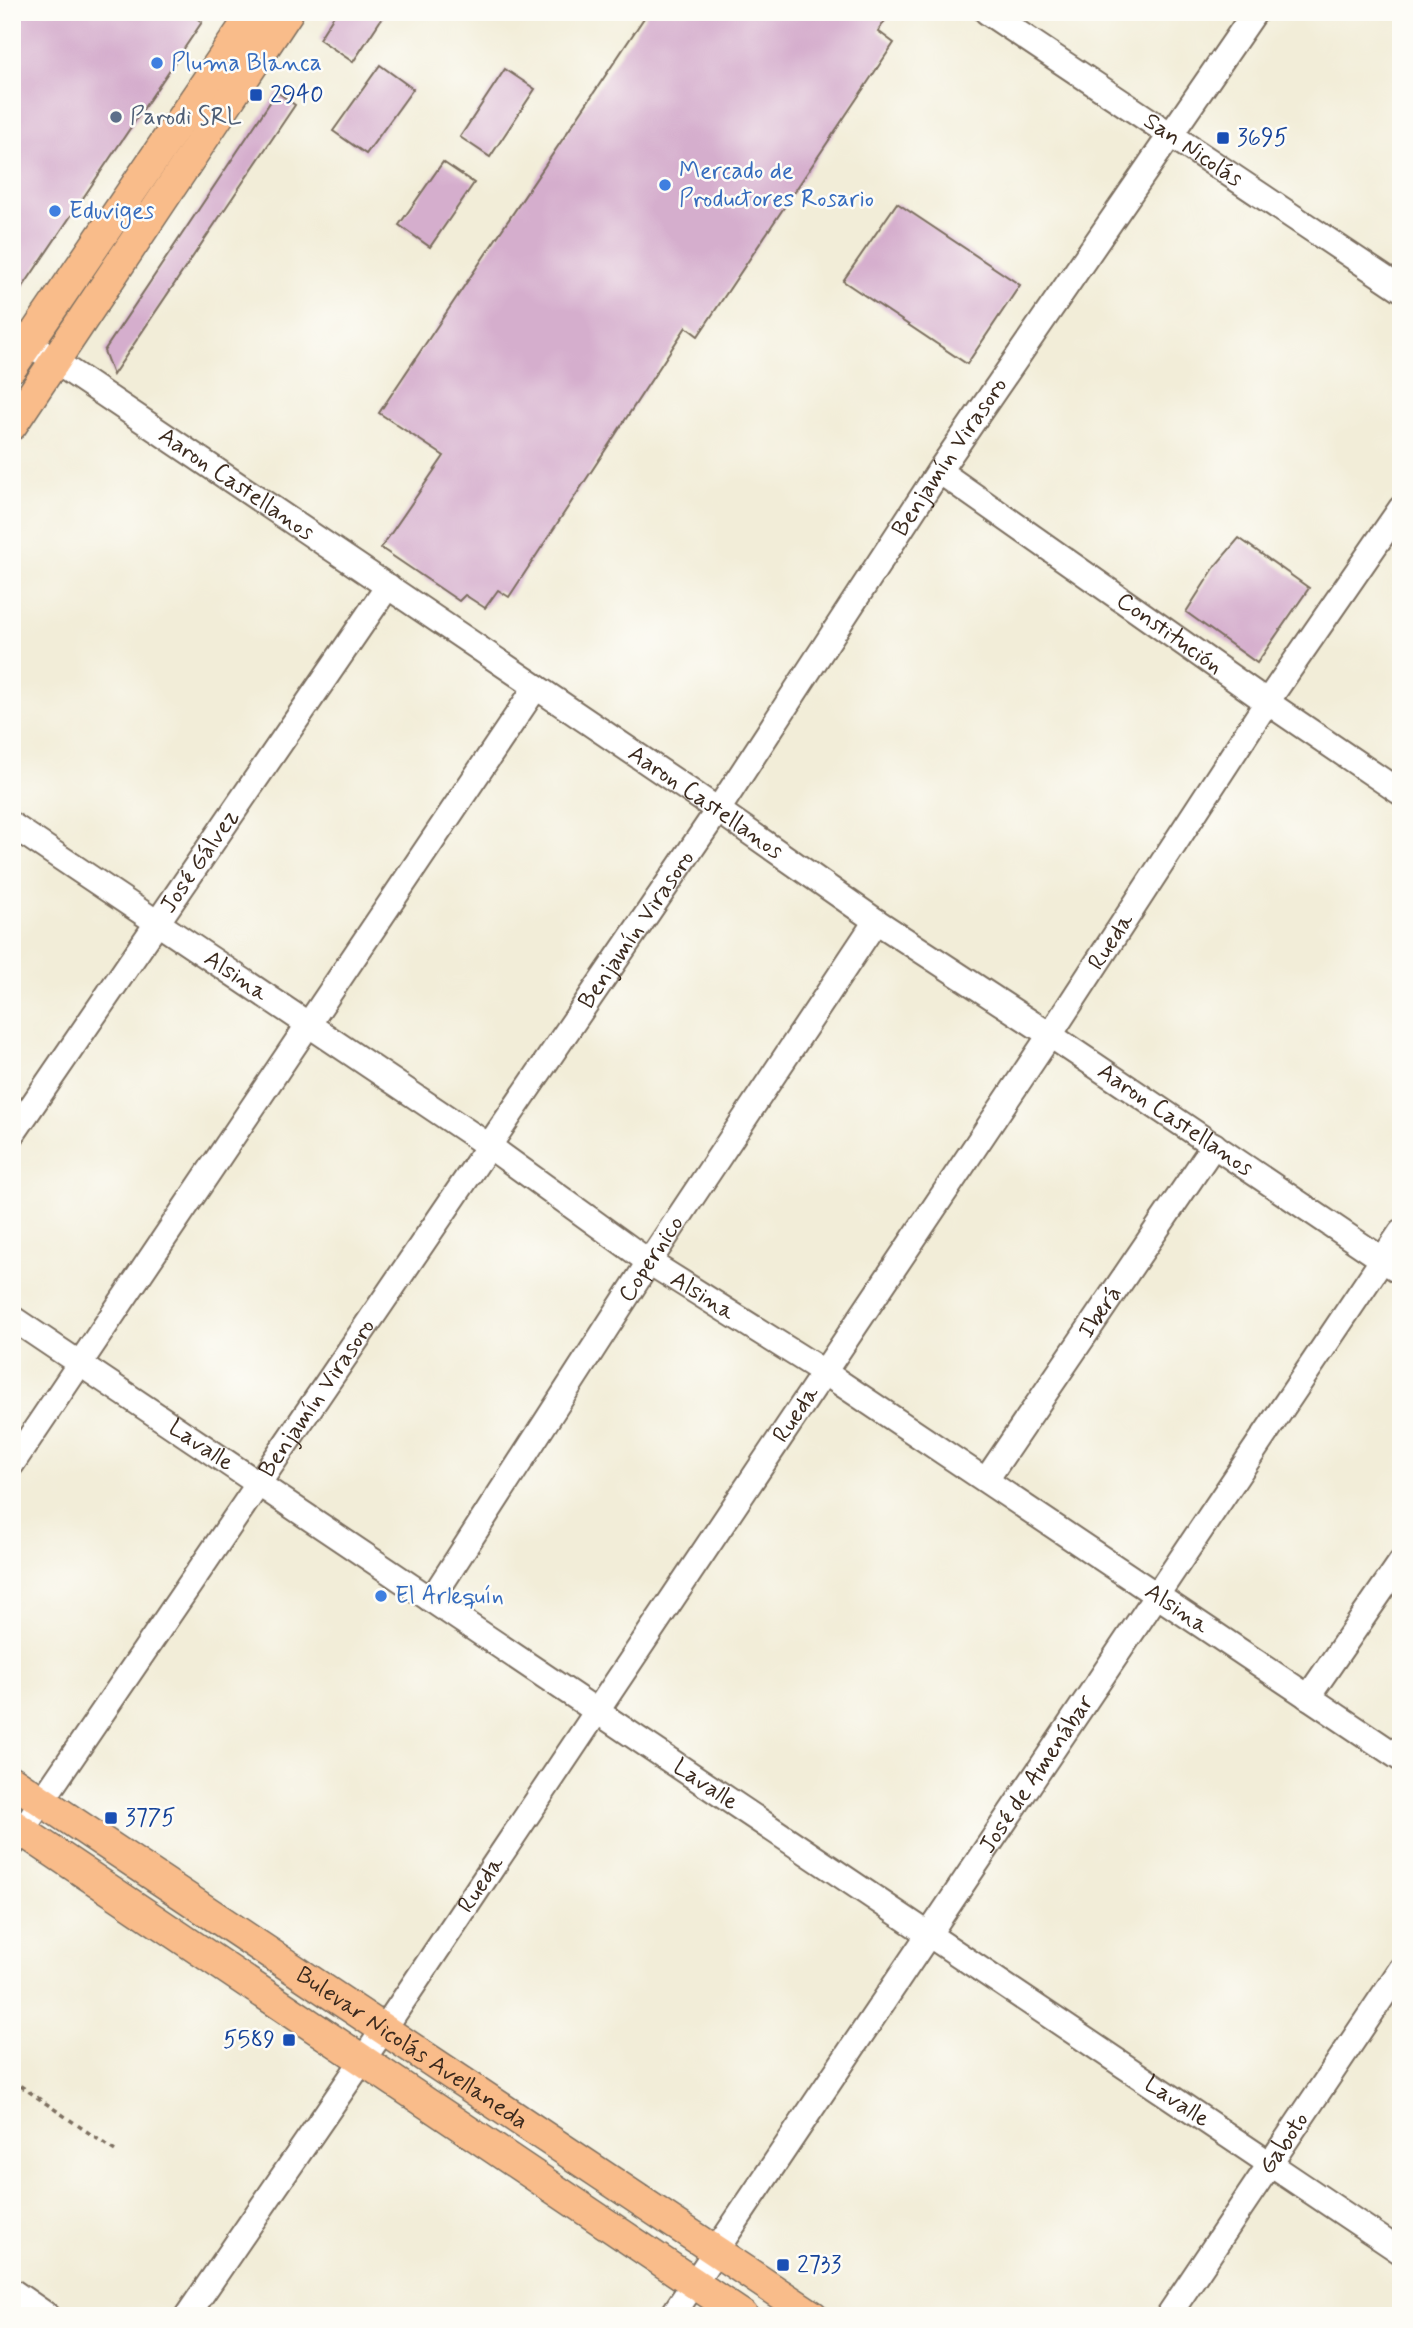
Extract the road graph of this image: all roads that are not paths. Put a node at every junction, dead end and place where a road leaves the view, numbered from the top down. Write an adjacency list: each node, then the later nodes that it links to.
1 (987, 12): 4 (street, San Nicolás)
2 (1255, 12): 4 (street, Benjamín Virasoro)
3 (260, 18): 6 (main road); 7 (main road)
4 (1171, 135): 5 (street, San Nicolás); 9 (street, Benjamín Virasoro)
5 (1401, 289)
6 (18, 347): 7 (street, Aaron Castellanos)
7 (56, 361): 8 (main road); 11 (street, Aaron Castellanos)
8 (12, 425)
9 (939, 471): 13 (street, Constitución); 15 (street, Benjamín Virasoro)
10 (1401, 508): 13 (street, Rueda)
11 (388, 586): 12 (street, Aaron Castellanos); 18 (street, José Gálvez)
12 (536, 687): 15 (street, Aaron Castellanos); 19 (street)
13 (1267, 702): 14 (street, Constitución); 20 (street, Rueda)
14 (1401, 793)
15 (718, 810): 17 (street, Aaron Castellanos); 23 (street, Benjamín Virasoro)
16 (12, 825): 18 (street, Alsina)
17 (876, 921): 20 (street, Aaron Castellanos); 25 (street, Copernico)
18 (157, 923): 19 (street, Alsina); 21 (street, José Gálvez)
19 (309, 1025): 23 (street, Alsina); 28 (street)
20 (1050, 1035): 22 (street, Aaron Castellanos); 29 (street, Rueda)
21 (12, 1135)
22 (1214, 1145): 26 (street, Aaron Castellanos); 31 (street, Iberá)
23 (489, 1146): 25 (street, Alsina); 32 (street, Benjamín Virasoro)
24 (1401, 1232): 26 (street, José de Amenábar)
25 (649, 1262): 29 (street, Alsina); 35 (street, Copernico)
26 (1392, 1266): 34 (street, José de Amenábar)
27 (12, 1318): 28 (street, Lavalle)
28 (80, 1363): 30 (street); 32 (street, Lavalle)
29 (824, 1372): 31 (street, Alsina); 37 (street, Rueda)
30 (12, 1464)
31 (986, 1480): 34 (street, Alsina)
32 (259, 1483): 35 (street, Lavalle); 40 (street, Benjamín Virasoro)
33 (1401, 1562): 36 (street)
34 (1157, 1595): 36 (street, Alsina); 42 (street, José de Amenábar)
35 (431, 1600): 37 (street, Lavalle)
36 (1308, 1697): 38 (street, Alsina)
37 (597, 1711): 42 (street, Lavalle); 44 (street, Rueda)
38 (1401, 1759)
39 (12, 1781): 40 (main road, Bulevar Nicolás Avellaneda)
40 (42, 1801): 41 (street, Benjamín Virasoro); 44 (main road, Bulevar Nicolás Avellaneda)
41 (15, 1833): 45 (main road, Bulevar Nicolás Avellaneda)
42 (929, 1934): 46 (street, Lavalle); 47 (street, José de Amenábar)
43 (1401, 1969): 46 (street, Gaboto)
44 (384, 2029): 45 (street, Rueda); 47 (main road, Bulevar Nicolás Avellaneda)
45 (362, 2060): 49 (main road, Bulevar Nicolás Avellaneda); 52 (street, Rueda)
46 (1270, 2164): 48 (street, Lavalle); 56 (street, Gaboto)
47 (716, 2250): 49 (street, José de Amenábar); 55 (main road, Bulevar Nicolás Avellaneda)
48 (1401, 2252)
49 (694, 2283): 53 (street, José de Amenábar); 54 (main road, Bulevar Nicolás Avellaneda)
50 (12, 2291): 51 (street)
51 (48, 2316)
52 (187, 2316)
53 (672, 2316)
54 (743, 2316)
55 (813, 2316)
56 (1168, 2316)

